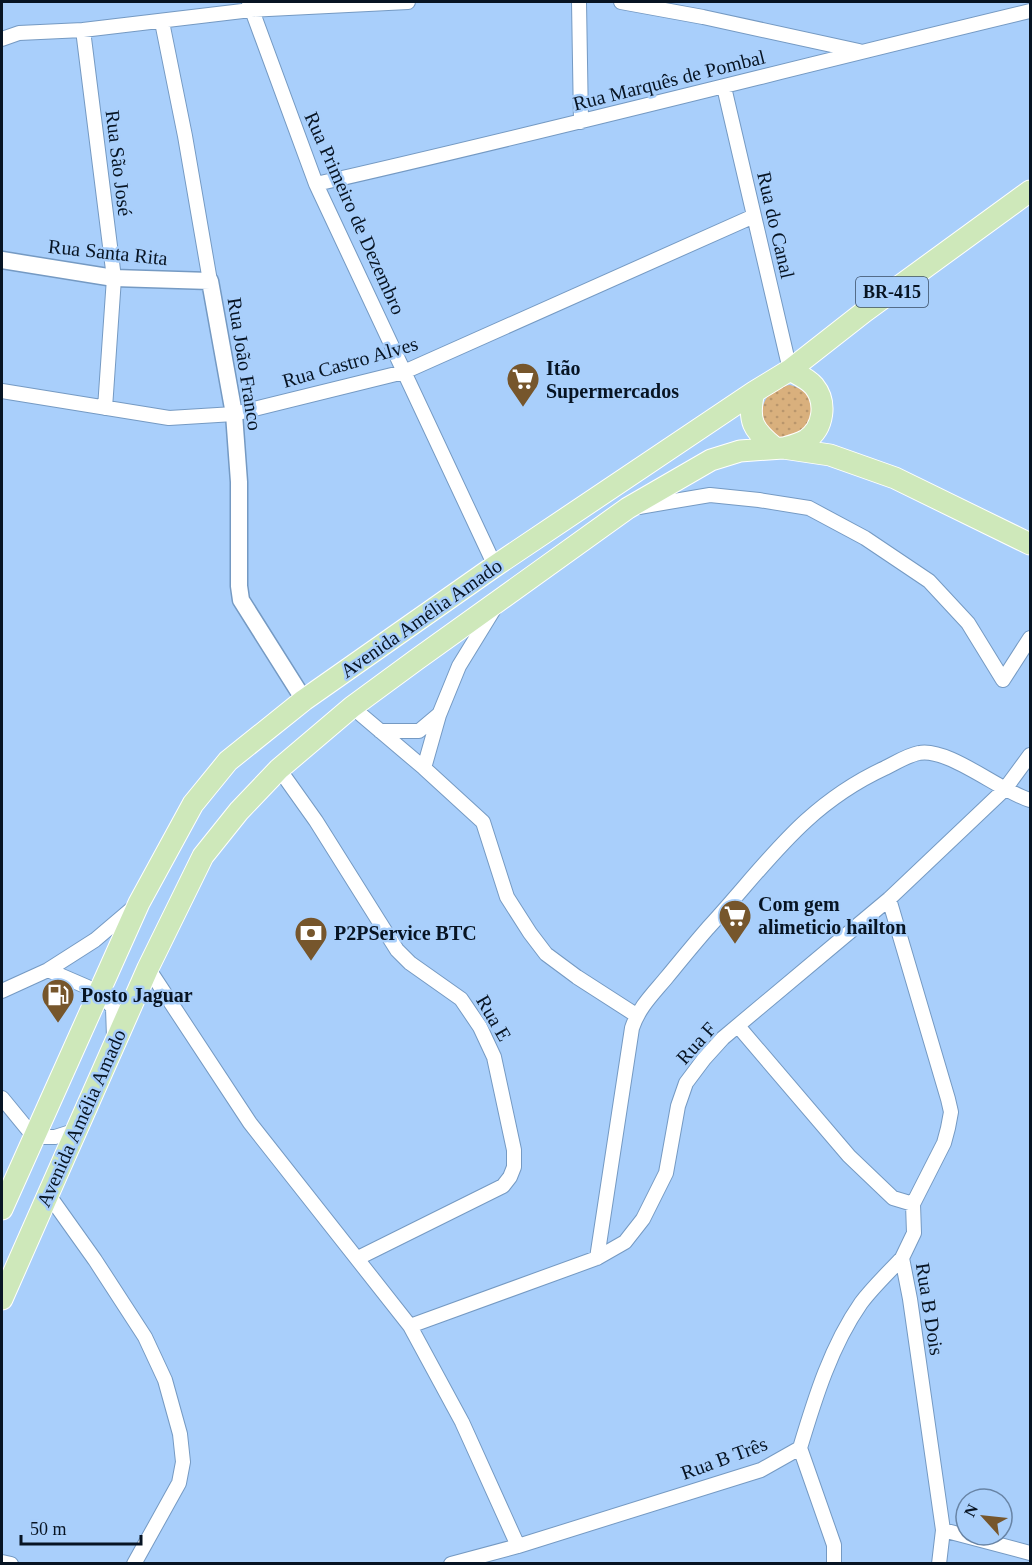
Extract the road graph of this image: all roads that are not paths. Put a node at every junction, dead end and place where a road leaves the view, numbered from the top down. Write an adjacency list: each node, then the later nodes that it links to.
1 (408, 2): 4 (street)
2 (579, 2): 11 (street)
3 (621, 2): 9 (street)
4 (250, 6): 6 (street); 12 (street, Rua Primeiro de Dezembro)
5 (1030, 11): 9 (street, Rua Marquês de Pombal)
6 (162, 22): 7 (street); 17 (street, Rua João Franco)
7 (83, 30): 8 (street); 16 (street, Rua São José)
8 (2, 39)
9 (861, 51): 10 (street, Rua Marquês de Pombal)
10 (724, 87): 11 (street, Rua Marquês de Pombal); 14 (street, Rua do Canal)
11 (581, 122): 12 (street, Rua Marquês de Pombal)
12 (316, 184): 19 (street, Rua Primeiro de Dezembro)
13 (1030, 191): 18 (main road, Avenida Amélia Amado / BR-415)
14 (754, 216): 18 (street, Rua do Canal); 19 (street, Rua Castro Alves)
15 (2, 260): 16 (street, Rua Santa Rita)
16 (114, 278): 17 (street, Rua Santa Rita); 22 (street, Rua São José)
17 (210, 281): 23 (street, Rua João Franco)
18 (790, 370): 21 (main road, Avenida Amélia Amado / BR-415); 24 (main road)
19 (404, 372): 23 (street, Rua Castro Alves); 27 (street, Rua Primeiro de Dezembro)
20 (2, 391): 22 (street, Rua Castro Alves)
21 (754, 392): 24 (main road); 27 (main road, Avenida Amélia Amado)
22 (105, 408): 23 (street, Rua Castro Alves)
23 (234, 414): 30 (street, Rua João Franco)
24 (779, 448): 25 (main road, Avenida Amélia Amado); 26 (main road, Avenida Amélia Amado)
25 (628, 508): 28 (main road, Avenida Amélia Amado); 29 (street)
26 (1030, 544)
27 (495, 566): 30 (main road, Avenida Amélia Amado)
28 (499, 600): 31 (main road, Avenida Amélia Amado); 32 (street)
29 (1030, 638)
30 (304, 700): 40 (main road, Avenida Amélia Amado)
31 (352, 707): 33 (street); 36 (main road, Avenida Amélia Amado)
32 (439, 715): 33 (street); 35 (street)
33 (380, 731): 35 (street)
34 (1030, 755): 37 (street, Rua F)
35 (424, 768): 45 (street)
36 (279, 769): 41 (main road, Avenida Amélia Amado); 54 (street, Rua E)
37 (1005, 789): 38 (street); 39 (street, Rua F); 45 (street)
38 (1030, 800)
39 (889, 899): 46 (street, Rua F); 52 (street, Rua B Dois)
40 (139, 903): 42 (street); 44 (main road, Avenida Amélia Amado)
41 (148, 968): 47 (main road, Avenida Amélia Amado); 54 (street)
42 (48, 970): 43 (street); 44 (street)
43 (2, 992)
44 (99, 992): 47 (street); 50 (main road, Avenida Amélia Amado)
45 (636, 1015): 55 (street)
46 (738, 1026): 52 (street); 55 (street, Rua F)
47 (114, 1042): 49 (main road, Avenida Amélia Amado)
48 (4, 1107): 50 (street)
49 (77, 1130): 50 (street); 51 (main road, Avenida Amélia Amado)
50 (34, 1137): 53 (main road, Avenida Amélia Amado)
51 (48, 1194): 57 (main road, Avenida Amélia Amado); 65 (street)
52 (913, 1204): 56 (street, Rua B Dois)
53 (2, 1209)
54 (358, 1258): 58 (street)
55 (597, 1258): 58 (street, Rua F)
56 (902, 1258): 59 (street); 60 (street, Rua B Dois)
57 (2, 1299)
58 (410, 1326): 61 (street)
59 (800, 1448): 61 (street, Rua B Três); 67 (street)
60 (943, 1530): 62 (street); 68 (street, Rua B Dois)
61 (518, 1546): 66 (street, Rua B Três)
62 (1030, 1553)
63 (2, 1562): 64 (street)
64 (10, 1563)
65 (134, 1563)
66 (451, 1563)
67 (834, 1563)
68 (939, 1563)

